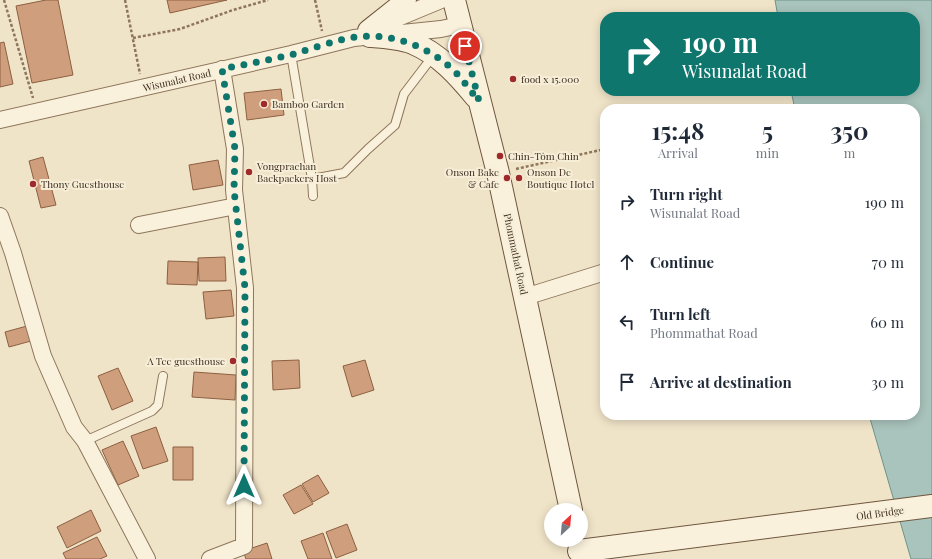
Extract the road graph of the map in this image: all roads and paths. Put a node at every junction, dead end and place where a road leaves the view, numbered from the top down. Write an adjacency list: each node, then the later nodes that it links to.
1 (4, 0): 17 (path)
2 (125, 0): 10 (path)
3 (268, 0): 10 (path)
4 (315, 0): 11 (path)
5 (405, 0): 9 (street)
6 (441, 0): 9 (street, Wisunalat Road)
7 (454, 0): 8 (street, Phommathat Road)
8 (460, 25): 9 (street, Wisunalat Road); 16 (street, Phommathat Road)
9 (364, 35): 11 (street, Wisunalat Road); 13 (street)
10 (133, 38): 15 (path)
11 (325, 45): 12 (street, Wisunalat Road)
12 (291, 54): 14 (street, Wisunalat Road); 21 (lane)
13 (433, 55): 16 (street); 21 (lane)
14 (222, 69): 15 (street, Wisunalat Road); 23 (street)
15 (143, 88): 17 (street, Wisunalat Road)
16 (479, 101): 20 (street, Phommathat Road)
17 (37, 112): 18 (street, Wisunalat Road)
18 (0, 120)
19 (600, 150): 20 (path)
20 (498, 173): 27 (street, Phommathat Road)
21 (312, 179): 22 (lane)
22 (313, 196)
23 (236, 206): 25 (street); 34 (street)
24 (0, 216): 29 (street)
25 (139, 225)
26 (600, 274): 27 (street)
27 (525, 297): 30 (street, Phommathat Road)
28 (164, 376): 29 (lane)
29 (85, 441): 33 (street)
30 (569, 503)
31 (932, 506): 32 (street, Old Bridge)
32 (579, 550)
33 (147, 559)
34 (210, 559)

